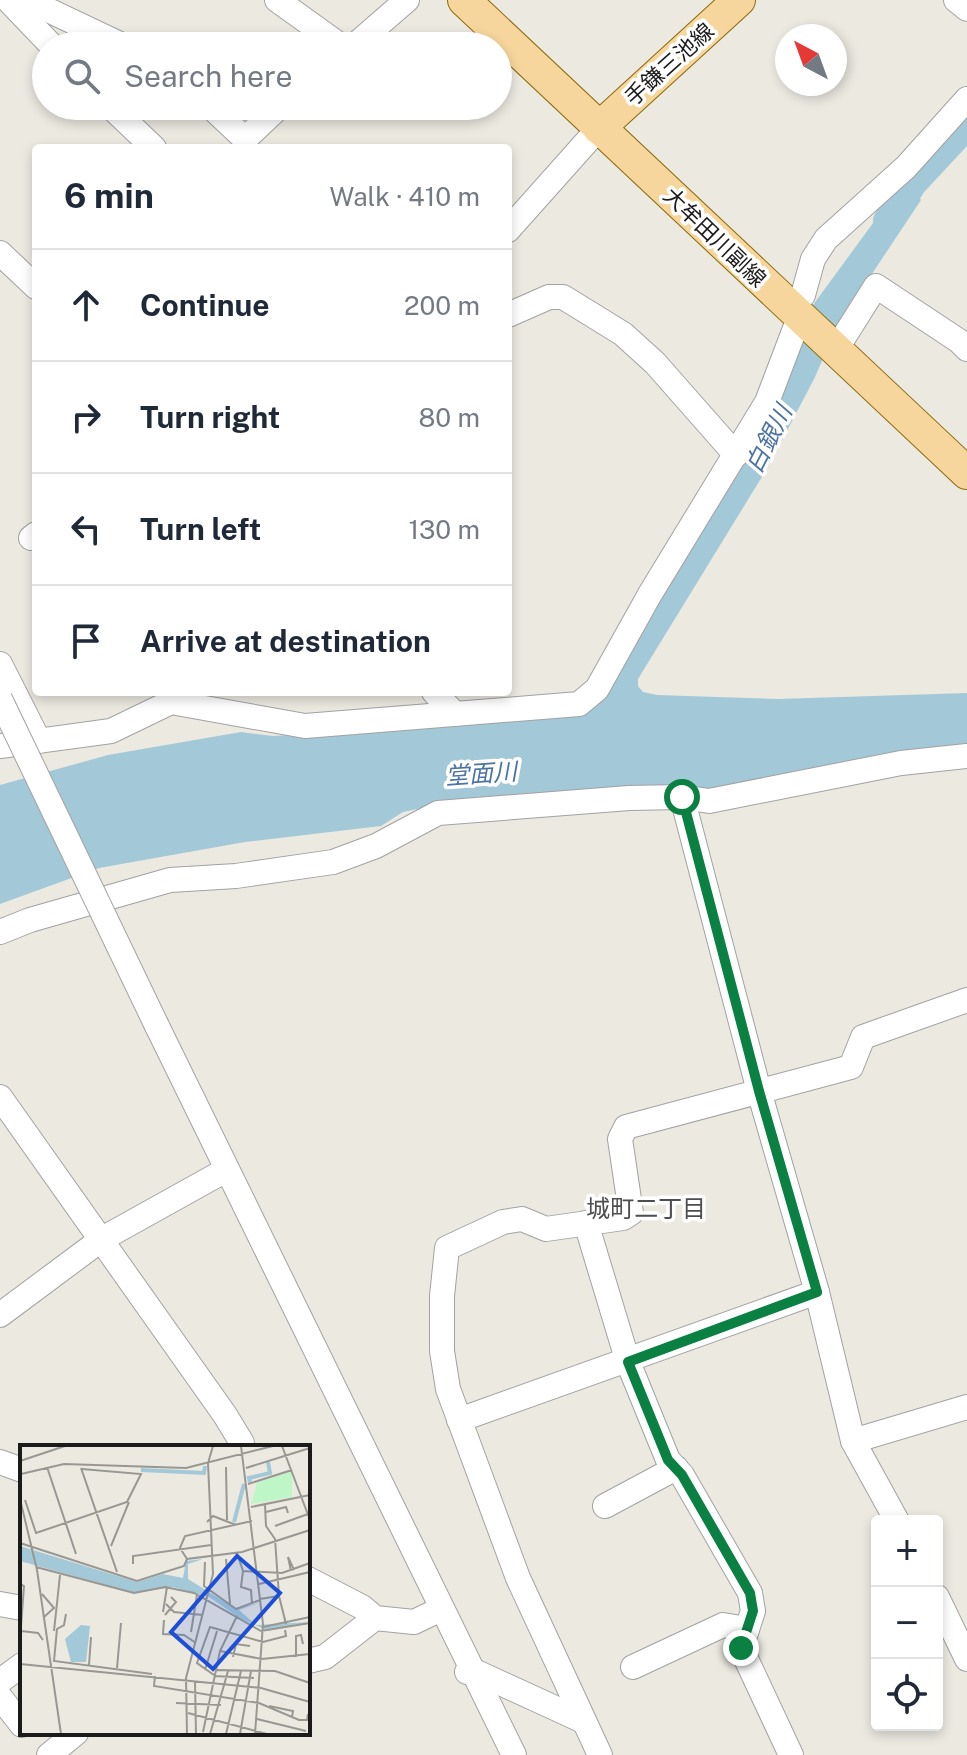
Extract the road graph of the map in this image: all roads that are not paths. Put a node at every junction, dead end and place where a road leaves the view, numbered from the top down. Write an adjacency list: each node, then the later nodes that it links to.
1 (8, 0): 9 (street); 10 (street)
2 (27, 0): 11 (street)
3 (277, 0): 12 (street)
4 (407, 0): 13 (street)
5 (464, 0): 14 (main road, 大牟田川副線)
6 (739, 0): 20 (main road, 手鎌三池線)
7 (956, 0): 8 (street)
8 (967, 9)
9 (0, 13)
10 (39, 32)
11 (94, 32)
12 (322, 32)
13 (370, 32)
14 (498, 32)
15 (512, 46): 20 (main road, 大牟田川副線)
16 (967, 99): 27 (street)
17 (125, 120): 22 (street)
18 (224, 120): 21 (street)
19 (268, 120): 21 (street)
20 (599, 128): 23 (street); 27 (main road, 大牟田川副線)
21 (247, 143)
22 (150, 144)
23 (512, 226)
24 (0, 253): 25 (street)
25 (32, 283)
26 (512, 313): 30 (street)
27 (795, 314): 29 (main road, 大牟田川副線); 30 (street)
28 (964, 341): 29 (street)
29 (835, 351): 31 (main road, 大牟田川副線)
30 (736, 455): 35 (street)
31 (967, 473)
32 (0, 664): 37 (street)
33 (438, 696): 35 (street)
34 (0, 699): 43 (street, bridge)
35 (455, 714): 37 (street)
36 (0, 734): 43 (street)
37 (39, 741): 38 (street)
38 (0, 746)
39 (967, 756): 40 (street)
40 (682, 797): 41 (street); 44 (street)
41 (0, 932)
42 (967, 1000): 44 (street)
43 (150, 1029): 46 (street)
44 (759, 1091): 47 (street); 49 (street)
45 (0, 1097): 48 (street)
46 (220, 1173): 48 (street); 65 (street)
47 (586, 1223): 51 (street); 53 (street)
48 (102, 1239): 50 (street); 55 (street)
49 (817, 1292): 51 (street); 54 (street)
50 (0, 1315)
51 (628, 1362): 53 (street); 57 (street)
52 (967, 1407): 54 (street)
53 (459, 1420): 75 (street)
54 (853, 1441): 60 (street)
55 (242, 1445)
56 (0, 1462): 58 (street)
57 (676, 1468): 59 (street); 67 (street)
58 (20, 1469)
59 (605, 1506)
60 (894, 1515)
61 (310, 1580): 66 (street)
62 (0, 1604): 63 (street)
63 (20, 1608)
64 (943, 1609): 68 (street)
65 (435, 1612): 66 (street); 72 (street)
66 (375, 1618): 69 (street)
67 (747, 1629): 71 (street); 83 (street)
68 (967, 1659)
69 (310, 1661)
70 (20, 1666): 73 (street)
71 (633, 1667)
72 (465, 1673): 75 (street); 80 (street); 81 (street)
73 (0, 1681)
74 (0, 1697): 76 (street)
75 (581, 1720): 82 (street)
76 (20, 1722)
77 (30, 1735): 79 (street)
78 (73, 1735): 79 (street)
79 (47, 1755)
80 (498, 1755)
81 (514, 1755)
82 (600, 1755)
83 (791, 1755)

